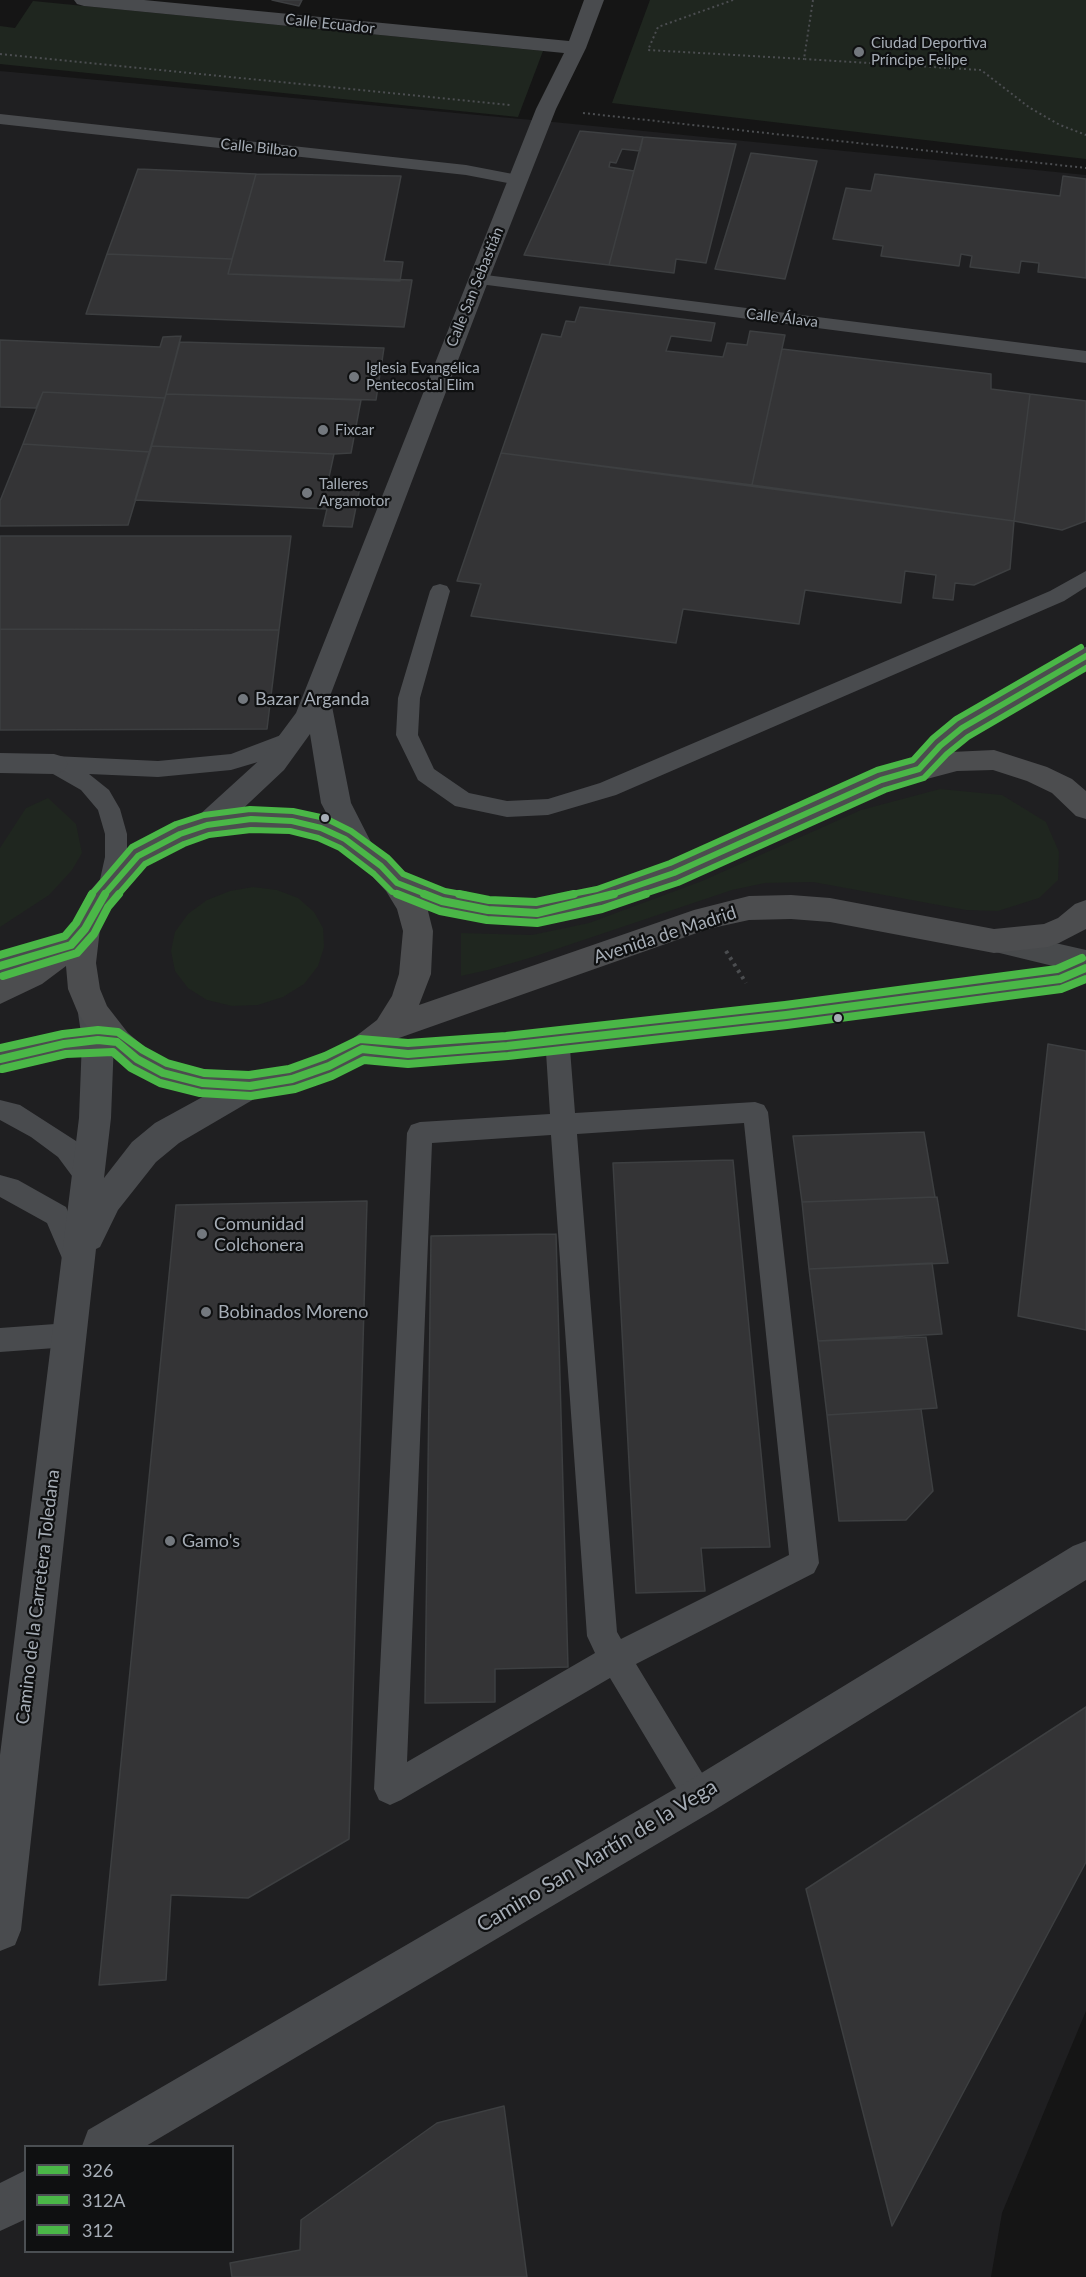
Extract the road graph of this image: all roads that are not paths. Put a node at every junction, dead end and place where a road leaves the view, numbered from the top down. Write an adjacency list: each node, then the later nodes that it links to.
1 (84, 0): 4 (street, Calle Ecuador)
2 (594, 0): 4 (street, Calle San Sebastián)
3 (608, 0): 4 (street, Calle San Sebastián)
4 (576, 48): 6 (street, Calle San Sebastián)
5 (0, 119): 6 (lane, Calle Bilbao)
6 (518, 180): 7 (street, Calle San Sebastián)
7 (478, 279): 8 (lane, Calle Álava); 12 (street, Calle San Sebastián)
8 (1086, 357)
9 (1086, 578): 10 (lane)
10 (440, 591)
11 (1086, 657): 16 (highway)
12 (317, 697): 13 (street, Calle San Sebastián); 19 (street)
13 (289, 740): 15 (lane); 18 (street, Calle San Sebastián)
14 (0, 763): 15 (street)
15 (54, 764): 21 (lane)
16 (919, 769): 17 (highway); 20 (highway)
17 (1086, 808)
18 (207, 825): 19 (highway); 21 (highway)
19 (360, 850): 20 (highway)
20 (397, 883): 29 (highway)
21 (111, 884): 23 (highway)
22 (1086, 912): 24 (highway, Avenida de Madrid)
23 (78, 937): 26 (lane); 28 (highway); 30 (highway)
24 (994, 941): 25 (main road); 29 (highway, Avenida de Madrid)
25 (1086, 962)
26 (0, 966)
27 (1086, 969): 31 (lane)
28 (0, 992)
29 (388, 1029): 32 (highway)
30 (103, 1032): 33 (highway); 34 (highway); 37 (street, Camino de la Carretera Toledana)
31 (557, 1040): 32 (lane); 36 (lane)
32 (362, 1049): 34 (highway)
33 (0, 1059)
34 (250, 1086): 39 (street, Camino de la Carretera Toledana)
35 (0, 1110): 37 (lane)
36 (563, 1124): 43 (lane); 43 (lane); 43 (lane)
37 (87, 1176): 39 (street, Camino de la Carretera Toledana)
38 (0, 1186): 39 (lane)
39 (77, 1264): 40 (street, Camino de la Carretera Toledana)
40 (69, 1335): 41 (lane); 45 (street, Camino de la Carretera Toledana)
41 (0, 1340)
42 (1086, 1559): 44 (street, Camino San Martín de la Vega)
43 (615, 1658): 44 (lane)
44 (699, 1797): 46 (street, Camino San Martín de la Vega)
45 (0, 1930)
46 (106, 2145)
47 (24, 2194): 48 (street)
48 (0, 2208)

